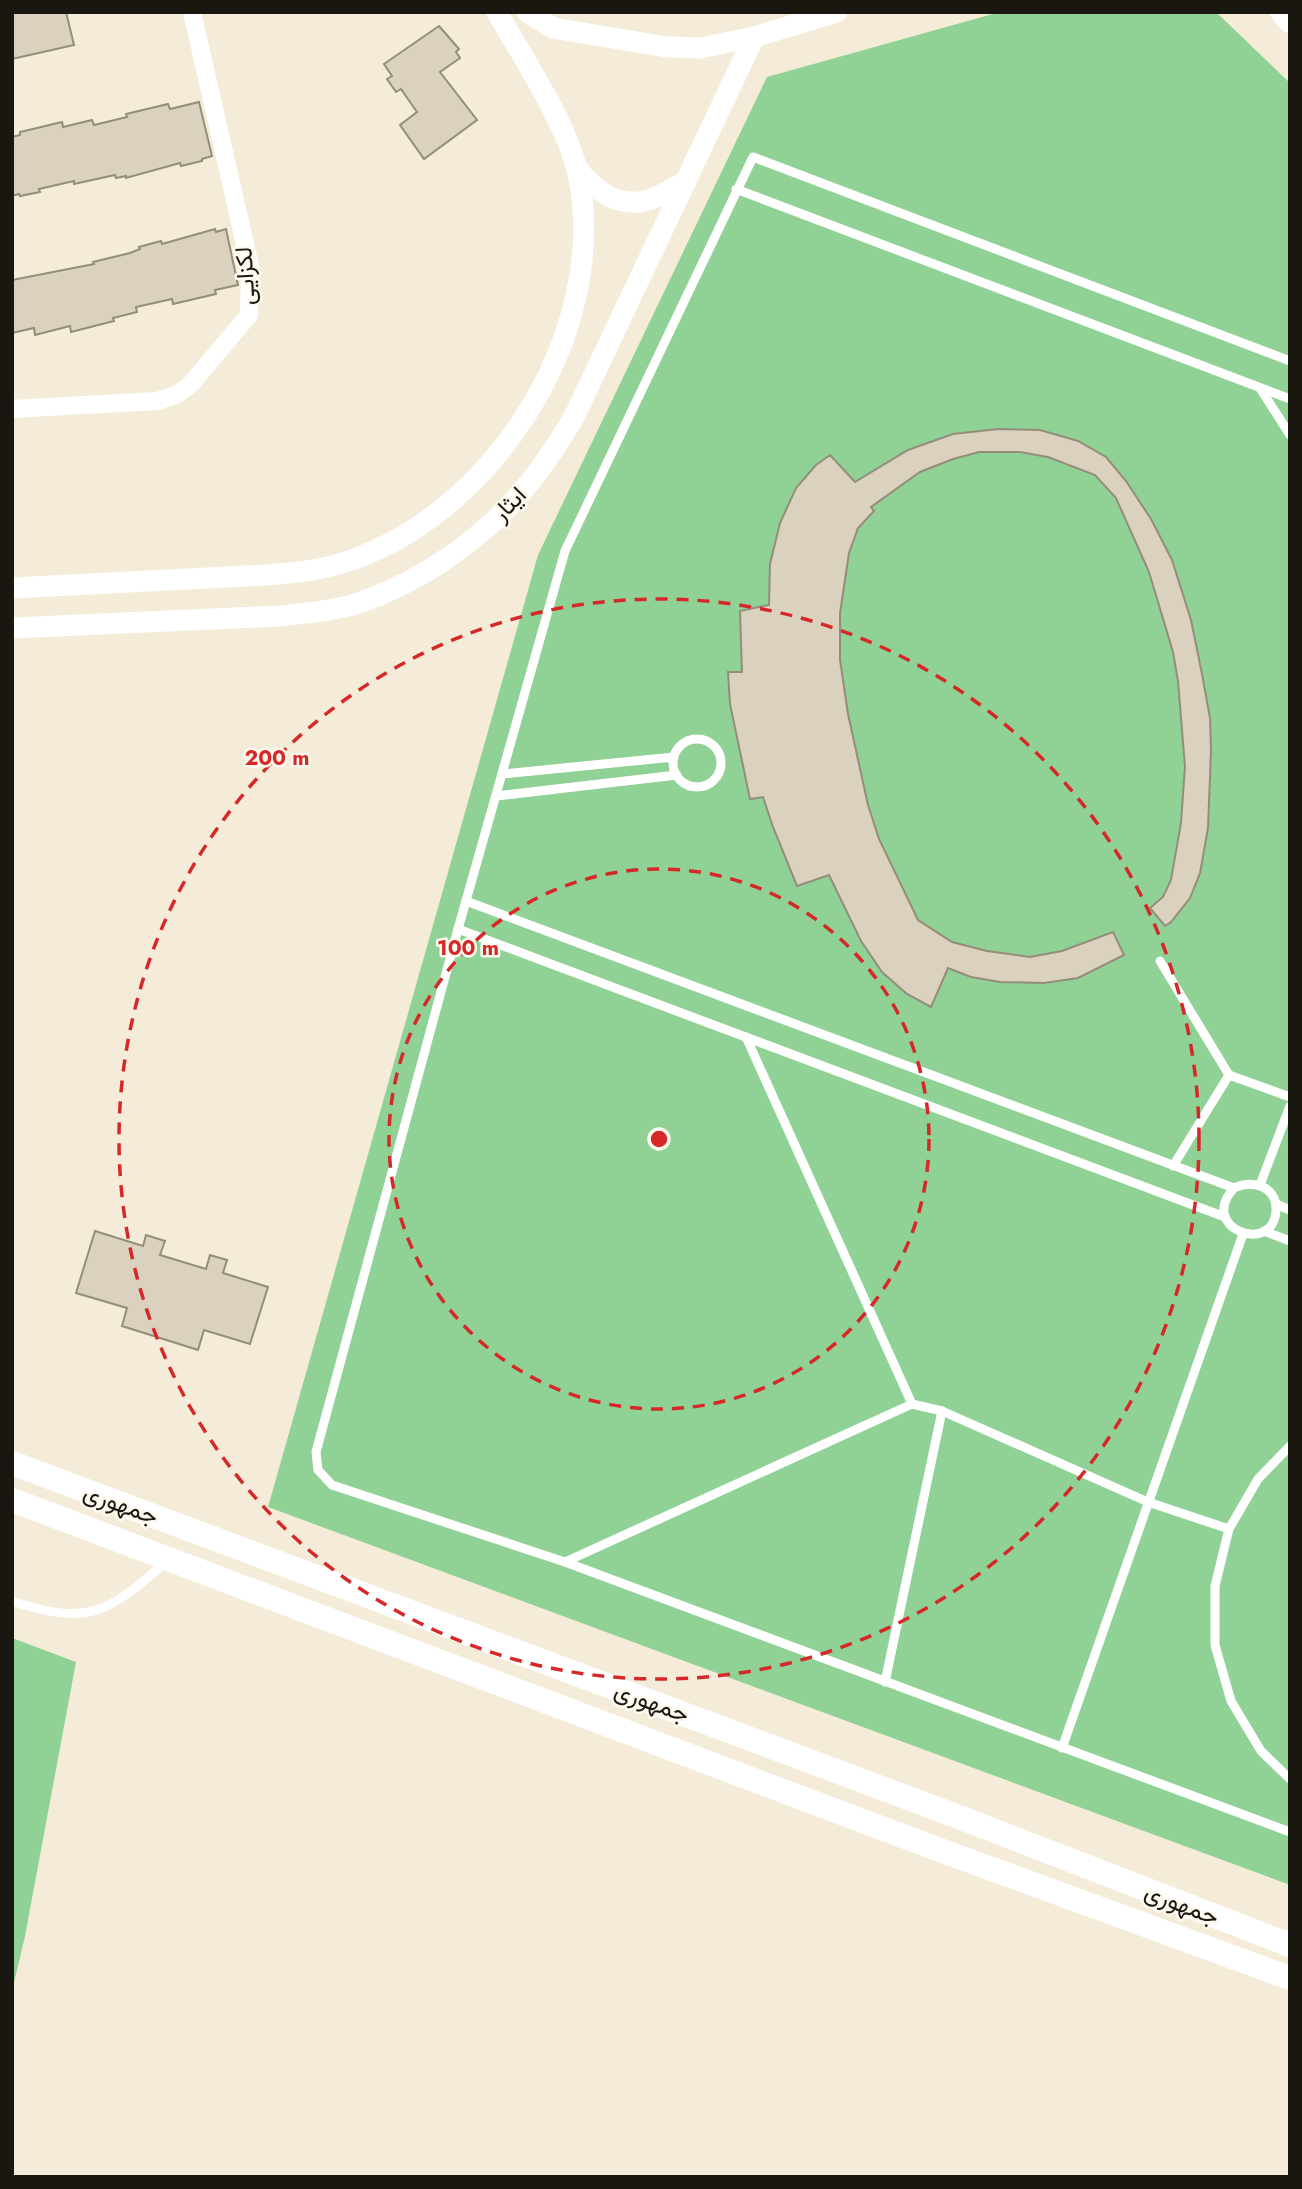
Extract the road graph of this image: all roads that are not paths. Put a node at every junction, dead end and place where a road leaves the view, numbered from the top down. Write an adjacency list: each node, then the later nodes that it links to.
1 (192, 12): 14 (street, لکزایی)
2 (497, 12): 8 (street, ایثار)
3 (527, 12): 7 (street)
4 (837, 12): 7 (street)
5 (1282, 12): 6 (main road)
6 (1290, 21)
7 (754, 37): 9 (street, ایثار)
8 (576, 167): 9 (street); 16 (street, ایثار)
9 (686, 181): 17 (street, ایثار)
10 (736, 189): 11 (lane); 12 (lane); 19 (lane)
11 (1290, 361)
12 (1260, 388): 13 (lane); 15 (lane)
13 (1290, 398)
14 (12, 409)
15 (1290, 435)
16 (12, 588)
17 (12, 628)
18 (674, 757): 19 (lane); 20 (lane); 20 (lane)
19 (502, 774): 21 (lane)
20 (677, 775): 21 (lane)
21 (496, 796): 22 (lane)
22 (466, 901): 23 (lane); 29 (lane)
23 (458, 929): 25 (lane); 46 (lane)
24 (1160, 961): 26 (lane)
25 (746, 1037): 34 (lane); 38 (lane)
26 (1229, 1075): 27 (lane); 29 (lane)
27 (1290, 1097)
28 (1290, 1106): 30 (lane)
29 (1173, 1166): 31 (lane)
30 (1260, 1185): 31 (lane); 32 (lane)
31 (1234, 1188): 34 (lane)
32 (1276, 1204): 33 (lane); 35 (lane)
33 (1290, 1210)
34 (1225, 1217): 36 (lane)
35 (1264, 1231): 36 (lane); 37 (lane)
36 (1243, 1234): 43 (lane)
37 (1290, 1241)
38 (912, 1404): 39 (lane); 46 (lane)
39 (942, 1412): 43 (lane); 48 (lane)
40 (1290, 1446): 44 (lane)
41 (12, 1463): 51 (main road, جمهوری)
42 (12, 1500): 45 (main road, جمهوری)
43 (1149, 1502): 44 (lane); 49 (lane)
44 (1229, 1529): 50 (lane)
45 (169, 1558): 47 (lane); 53 (main road, جمهوری)
46 (565, 1562): 48 (lane)
47 (12, 1601)
48 (885, 1682): 49 (lane)
49 (1062, 1748): 52 (lane)
50 (1290, 1779)
51 (943, 1811): 53 (main road); 54 (main road, جمهوری)
52 (1290, 1832)
53 (929, 1846): 55 (main road, جمهوری)
54 (1290, 1945)
55 (1290, 1978)

